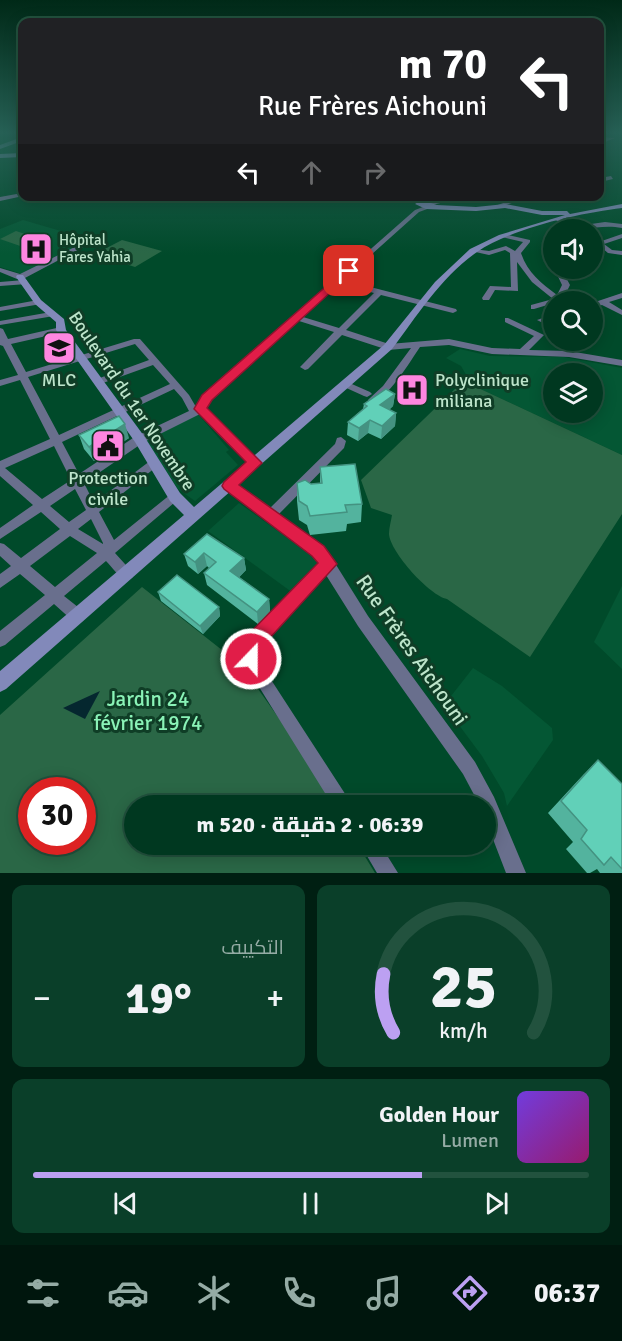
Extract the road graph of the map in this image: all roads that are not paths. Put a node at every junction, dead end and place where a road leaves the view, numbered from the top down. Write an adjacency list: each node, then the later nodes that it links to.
1 (611, 178): 2 (street)
2 (604, 179)
3 (18, 196): 4 (street)
4 (0, 199)
5 (447, 201): 8 (street)
6 (514, 201): 9 (street)
7 (417, 202): 8 (main road); 25 (street)
8 (431, 205): 9 (main road)
9 (498, 206): 11 (main road)
10 (622, 206): 11 (main road)
11 (601, 207): 12 (main road)
12 (562, 219)
13 (603, 224): 15 (street)
14 (543, 225): 16 (main road)
15 (622, 226)
16 (504, 236): 19 (main road); 27 (street)
17 (622, 236): 21 (street)
18 (91, 241): 24 (street)
19 (474, 251): 20 (street); 33 (main road)
20 (489, 253): 22 (street); 30 (street)
21 (622, 253)
22 (489, 264)
23 (0, 270): 24 (street)
24 (22, 279): 26 (street); 31 (main road, Boulevard du 1er Novembre)
25 (337, 281): 28 (street); 40 (street)
26 (0, 284)
27 (549, 291)
28 (379, 292): 33 (street); 45 (street)
29 (622, 295): 32 (street)
30 (486, 298)
31 (38, 302): 36 (street); 39 (main road, Boulevard du 1er Novembre)
32 (604, 303): 38 (street)
33 (422, 304): 37 (street); 48 (main road)
34 (543, 305): 35 (street)
35 (534, 307)
36 (0, 309)
37 (453, 311)
38 (622, 313)
39 (51, 314): 42 (street); 43 (main road, Boulevard du 1er Novembre)
40 (296, 317): 45 (street); 61 (street)
41 (508, 320): 49 (street)
42 (0, 323)
43 (61, 330): 46 (street); 50 (main road, Boulevard du 1er Novembre)
44 (0, 331): 46 (street)
45 (341, 331): 48 (street); 53 (street)
46 (4, 343): 54 (street)
47 (418, 344): 48 (street); 49 (street); 62 (street)
48 (388, 347): 57 (main road)
49 (521, 353): 52 (street)
50 (83, 358): 51 (street); 54 (street); 55 (main road, Boulevard du 1er Novembre)
51 (154, 361): 55 (street); 58 (street)
52 (622, 363)
53 (305, 367)
54 (24, 375): 56 (street); 65 (street)
55 (100, 381): 63 (main road, Boulevard du 1er Novembre)
56 (0, 383)
57 (345, 384): 59 (street); 68 (main road)
58 (176, 385): 60 (street); 63 (street)
59 (367, 394)
60 (186, 397): 61 (street); 64 (street)
61 (207, 398): 64 (street)
62 (365, 407)
63 (121, 411): 65 (street); 66 (main road, Boulevard du 1er Novembre)
64 (197, 411): 66 (street); 68 (street)
65 (58, 440): 70 (street); 71 (street)
66 (140, 440): 69 (main road, Boulevard du 1er Novembre); 71 (street)
67 (341, 441): 77 (street)
68 (255, 463): 72 (main road)
69 (154, 464): 73 (main road, Boulevard du 1er Novembre); 75 (street)
70 (0, 468): 74 (street)
71 (78, 480): 74 (street); 75 (street)
72 (229, 486): 76 (main road); 77 (street, Rue Frères Aichouni)
73 (175, 497): 76 (main road, Boulevard du 1er Novembre); 81 (street)
74 (42, 506): 78 (street); 79 (street)
75 (92, 510): 78 (street); 81 (street)
76 (194, 516): 84 (main road)
77 (269, 516): 82 (street, Rue Frères Aichouni)
78 (69, 529): 81 (street); 83 (street)
79 (0, 534)
80 (0, 548): 83 (street)
81 (106, 553): 84 (street); 86 (street)
82 (328, 564): 90 (street); 93 (street, Rue Frères Aichouni)
83 (21, 566): 85 (street); 86 (street)
84 (127, 574): 87 (main road)
85 (0, 582)
86 (55, 595): 87 (street); 88 (street)
87 (78, 616): 89 (main road)
88 (0, 640)
89 (0, 683)
90 (337, 795)
91 (376, 855): 92 (street)
92 (388, 873)
93 (516, 873)

